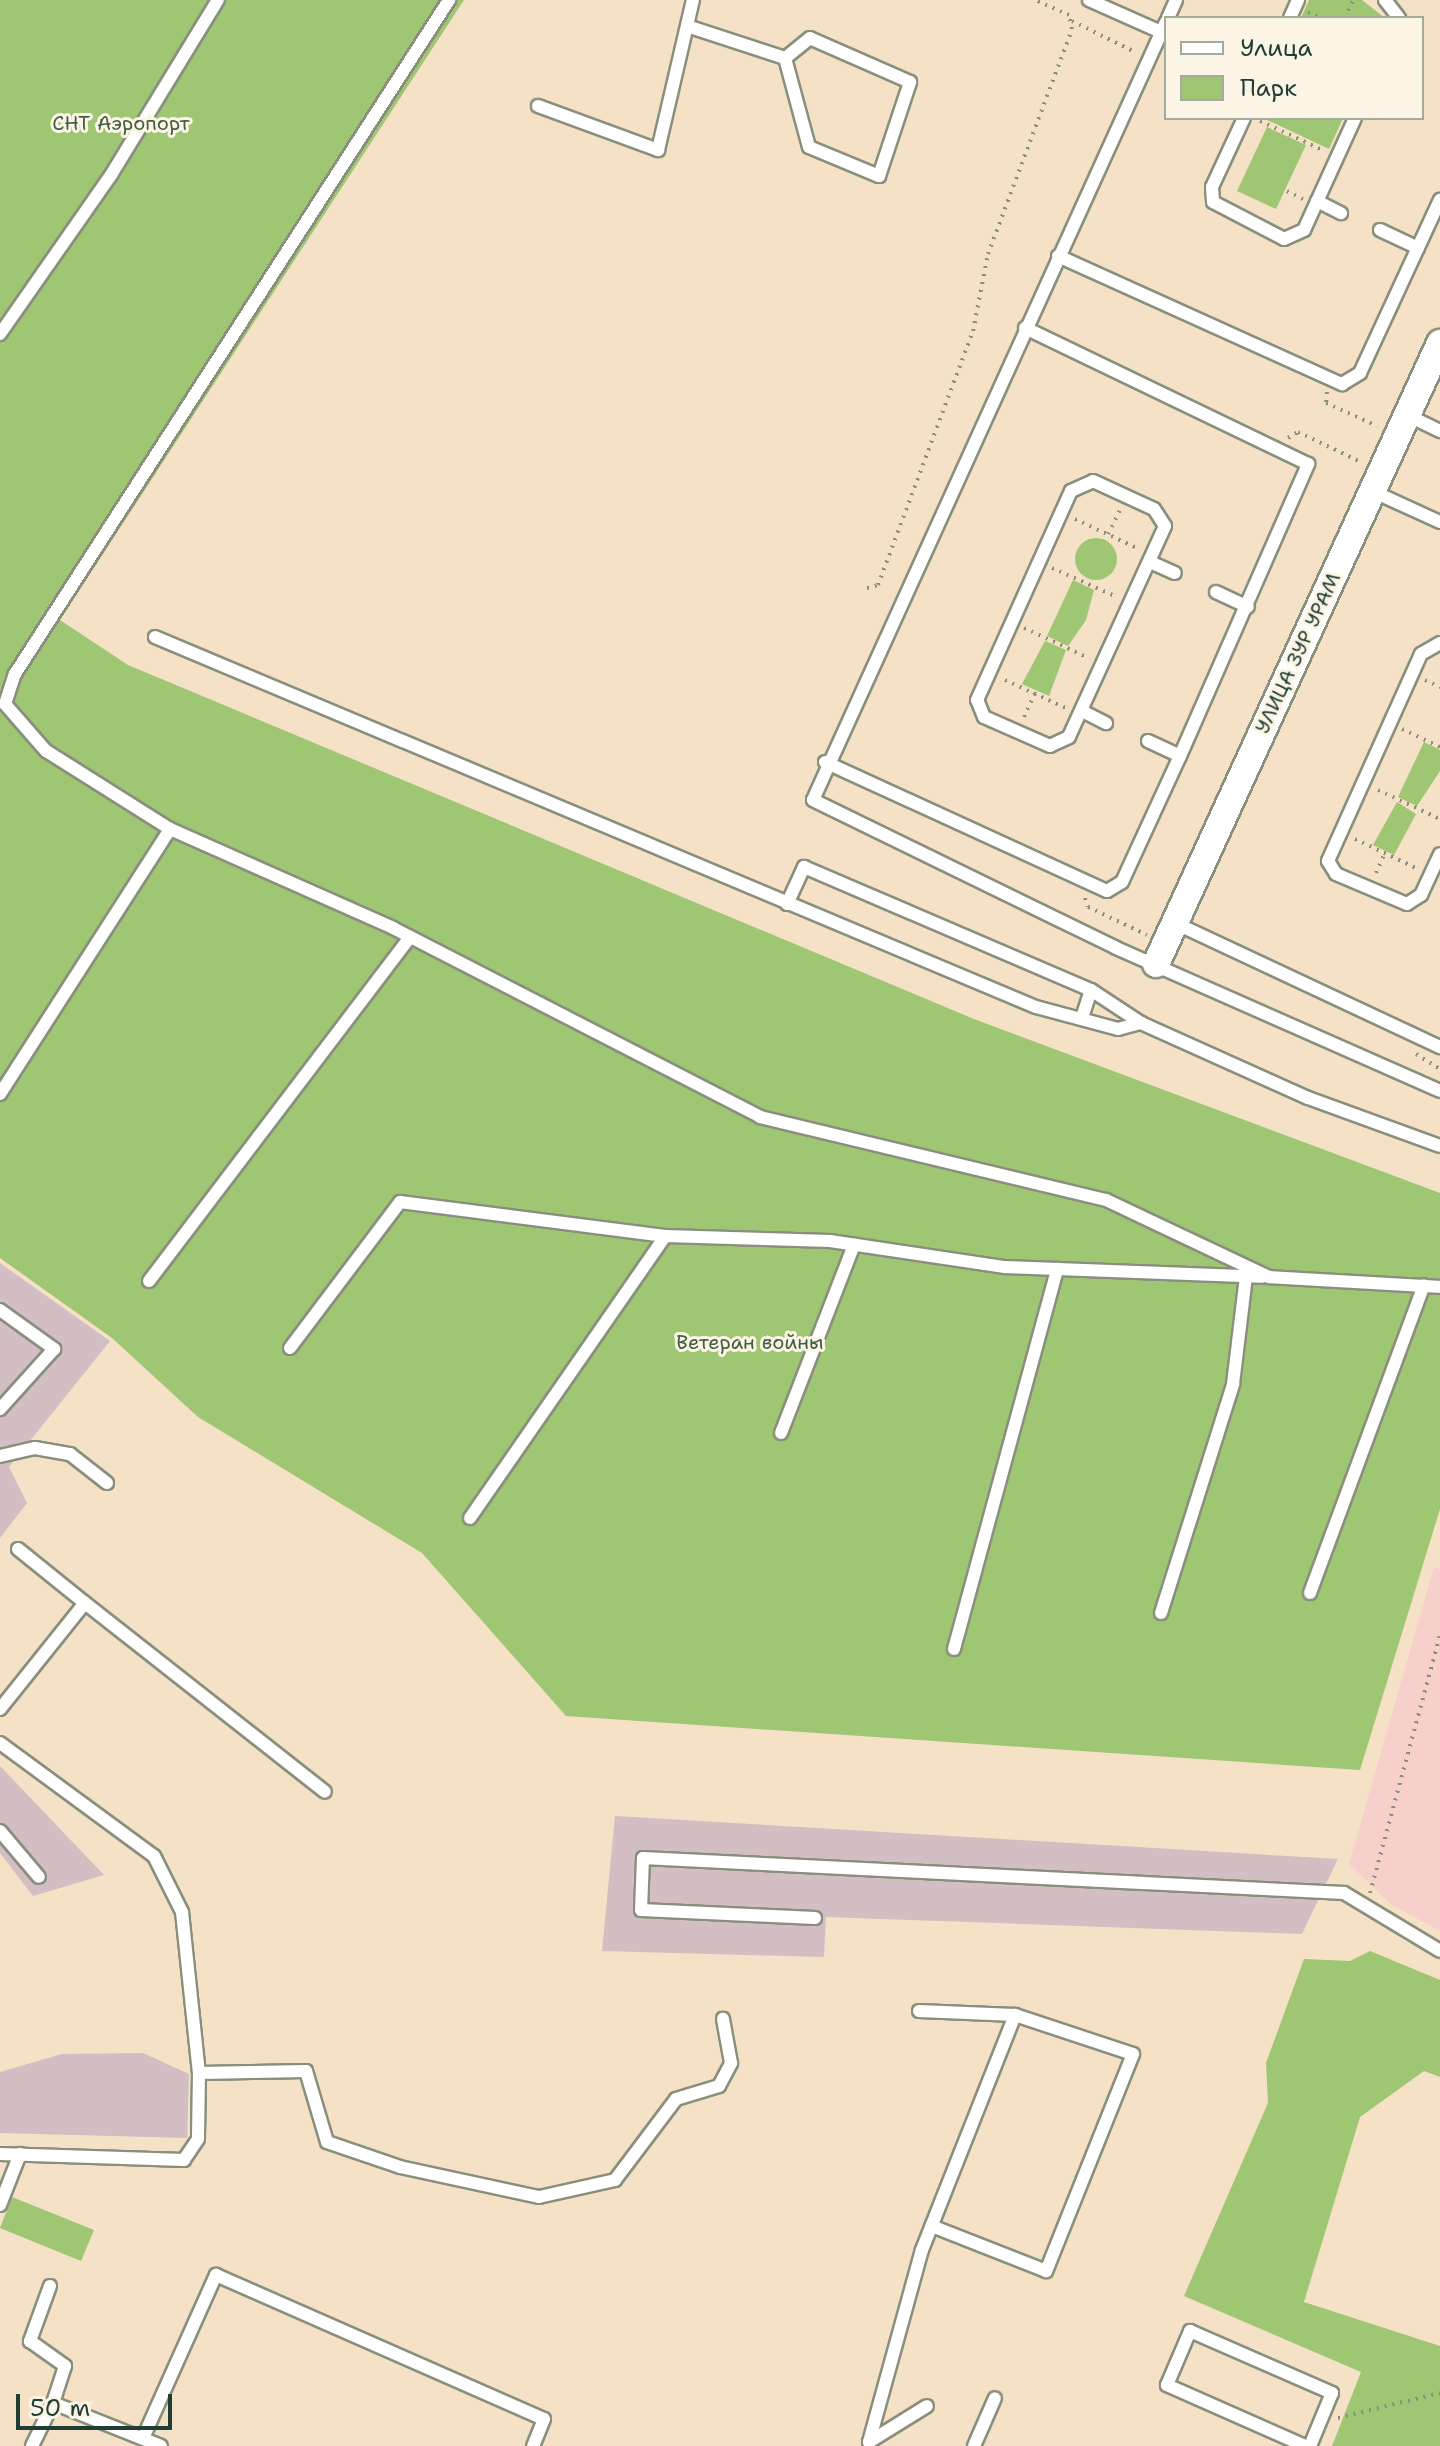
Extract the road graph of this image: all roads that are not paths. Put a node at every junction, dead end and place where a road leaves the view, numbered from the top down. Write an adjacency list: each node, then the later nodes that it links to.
1 (218, 0): 21 (lane)
2 (449, 0): 38 (lane)
3 (693, 0): 8 (lane)
4 (1089, 0): 7 (lane)
5 (1385, 0): 6 (lane)
6 (1397, 16)
7 (1164, 24)
8 (687, 26): 10 (lane); 11 (lane)
9 (1164, 26): 19 (lane)
10 (785, 58): 10 (lane)
11 (538, 106)
12 (1243, 120): 15 (lane)
13 (1354, 120): 15 (lane)
14 (1440, 200): 18 (lane)
15 (1317, 201): 16 (lane)
16 (1341, 213)
17 (1380, 230): 18 (lane)
18 (1418, 248): 19 (lane)
19 (1058, 256): 20 (lane)
20 (1025, 328): 30 (lane); 37 (lane)
21 (0, 334)
22 (1440, 343): 23 (street, УЛИЦА ЗУР УРАМ)
23 (1407, 415): 24 (lane); 25 (street, УЛИЦА ЗУР УРАМ)
24 (1440, 431)
25 (1372, 491): 26 (lane); 42 (street, УЛИЦА ЗУР УРАМ)
26 (1440, 522)
27 (1152, 558): 28 (lane); 33 (lane); 33 (lane)
28 (1175, 573)
29 (1216, 592): 30 (lane)
30 (1248, 607): 36 (lane)
31 (155, 637): 41 (lane)
32 (1440, 643): 40 (lane)
33 (1081, 713): 34 (lane)
34 (1106, 723)
35 (1148, 741): 36 (lane)
36 (1180, 756): 37 (lane)
37 (825, 762): 44 (lane)
38 (170, 829): 43 (lane); 50 (lane)
39 (1440, 854): 40 (lane)
40 (1435, 872)
41 (787, 904): 45 (lane); 46 (lane)
42 (1174, 923): 44 (street, УЛИЦА ЗУР УРАМ); 48 (lane)
43 (410, 937): 56 (lane); 57 (lane)
44 (1156, 964): 49 (lane)
45 (1091, 990): 46 (lane); 47 (lane)
46 (1083, 1015): 47 (lane)
47 (1141, 1023): 51 (lane)
48 (1440, 1047)
49 (1440, 1091)
50 (0, 1094)
51 (1440, 1146)
52 (665, 1236): 53 (lane); 61 (lane); 66 (lane)
53 (854, 1245): 54 (lane); 63 (lane)
54 (1057, 1269): 55 (lane); 71 (lane)
55 (1246, 1276): 56 (lane); 70 (lane)
56 (1269, 1277): 58 (lane)
57 (149, 1281)
58 (1424, 1285): 59 (lane); 68 (lane)
59 (1440, 1287)
60 (2, 1315): 62 (lane)
61 (290, 1348)
62 (0, 1409)
63 (781, 1433)
64 (0, 1456): 65 (lane)
65 (107, 1483)
66 (470, 1518)
67 (18, 1549): 69 (lane)
68 (1310, 1593)
69 (85, 1603): 72 (lane); 74 (lane)
70 (1161, 1613)
71 (954, 1649)
72 (0, 1709)
73 (0, 1743): 82 (lane)
74 (325, 1792)
75 (1, 1835): 76 (lane)
76 (39, 1877)
77 (815, 1918): 78 (lane)
78 (1440, 1951)
79 (919, 2011): 80 (lane)
80 (1015, 2015): 86 (lane); 86 (lane)
81 (723, 2019): 82 (lane)
82 (199, 2073): 84 (lane)
83 (0, 2154): 84 (lane)
84 (20, 2154): 85 (lane)
85 (0, 2205)
86 (932, 2226): 92 (lane)
87 (50, 2286): 89 (lane)
88 (995, 2398): 96 (lane)
89 (53, 2403): 91 (lane); 93 (lane)
90 (927, 2406): 92 (lane)
91 (143, 2438): 94 (lane); 95 (lane)
92 (871, 2445)
93 (32, 2446)
94 (161, 2446)
95 (533, 2446)
96 (974, 2446)
97 (1308, 2446): 97 (lane)

